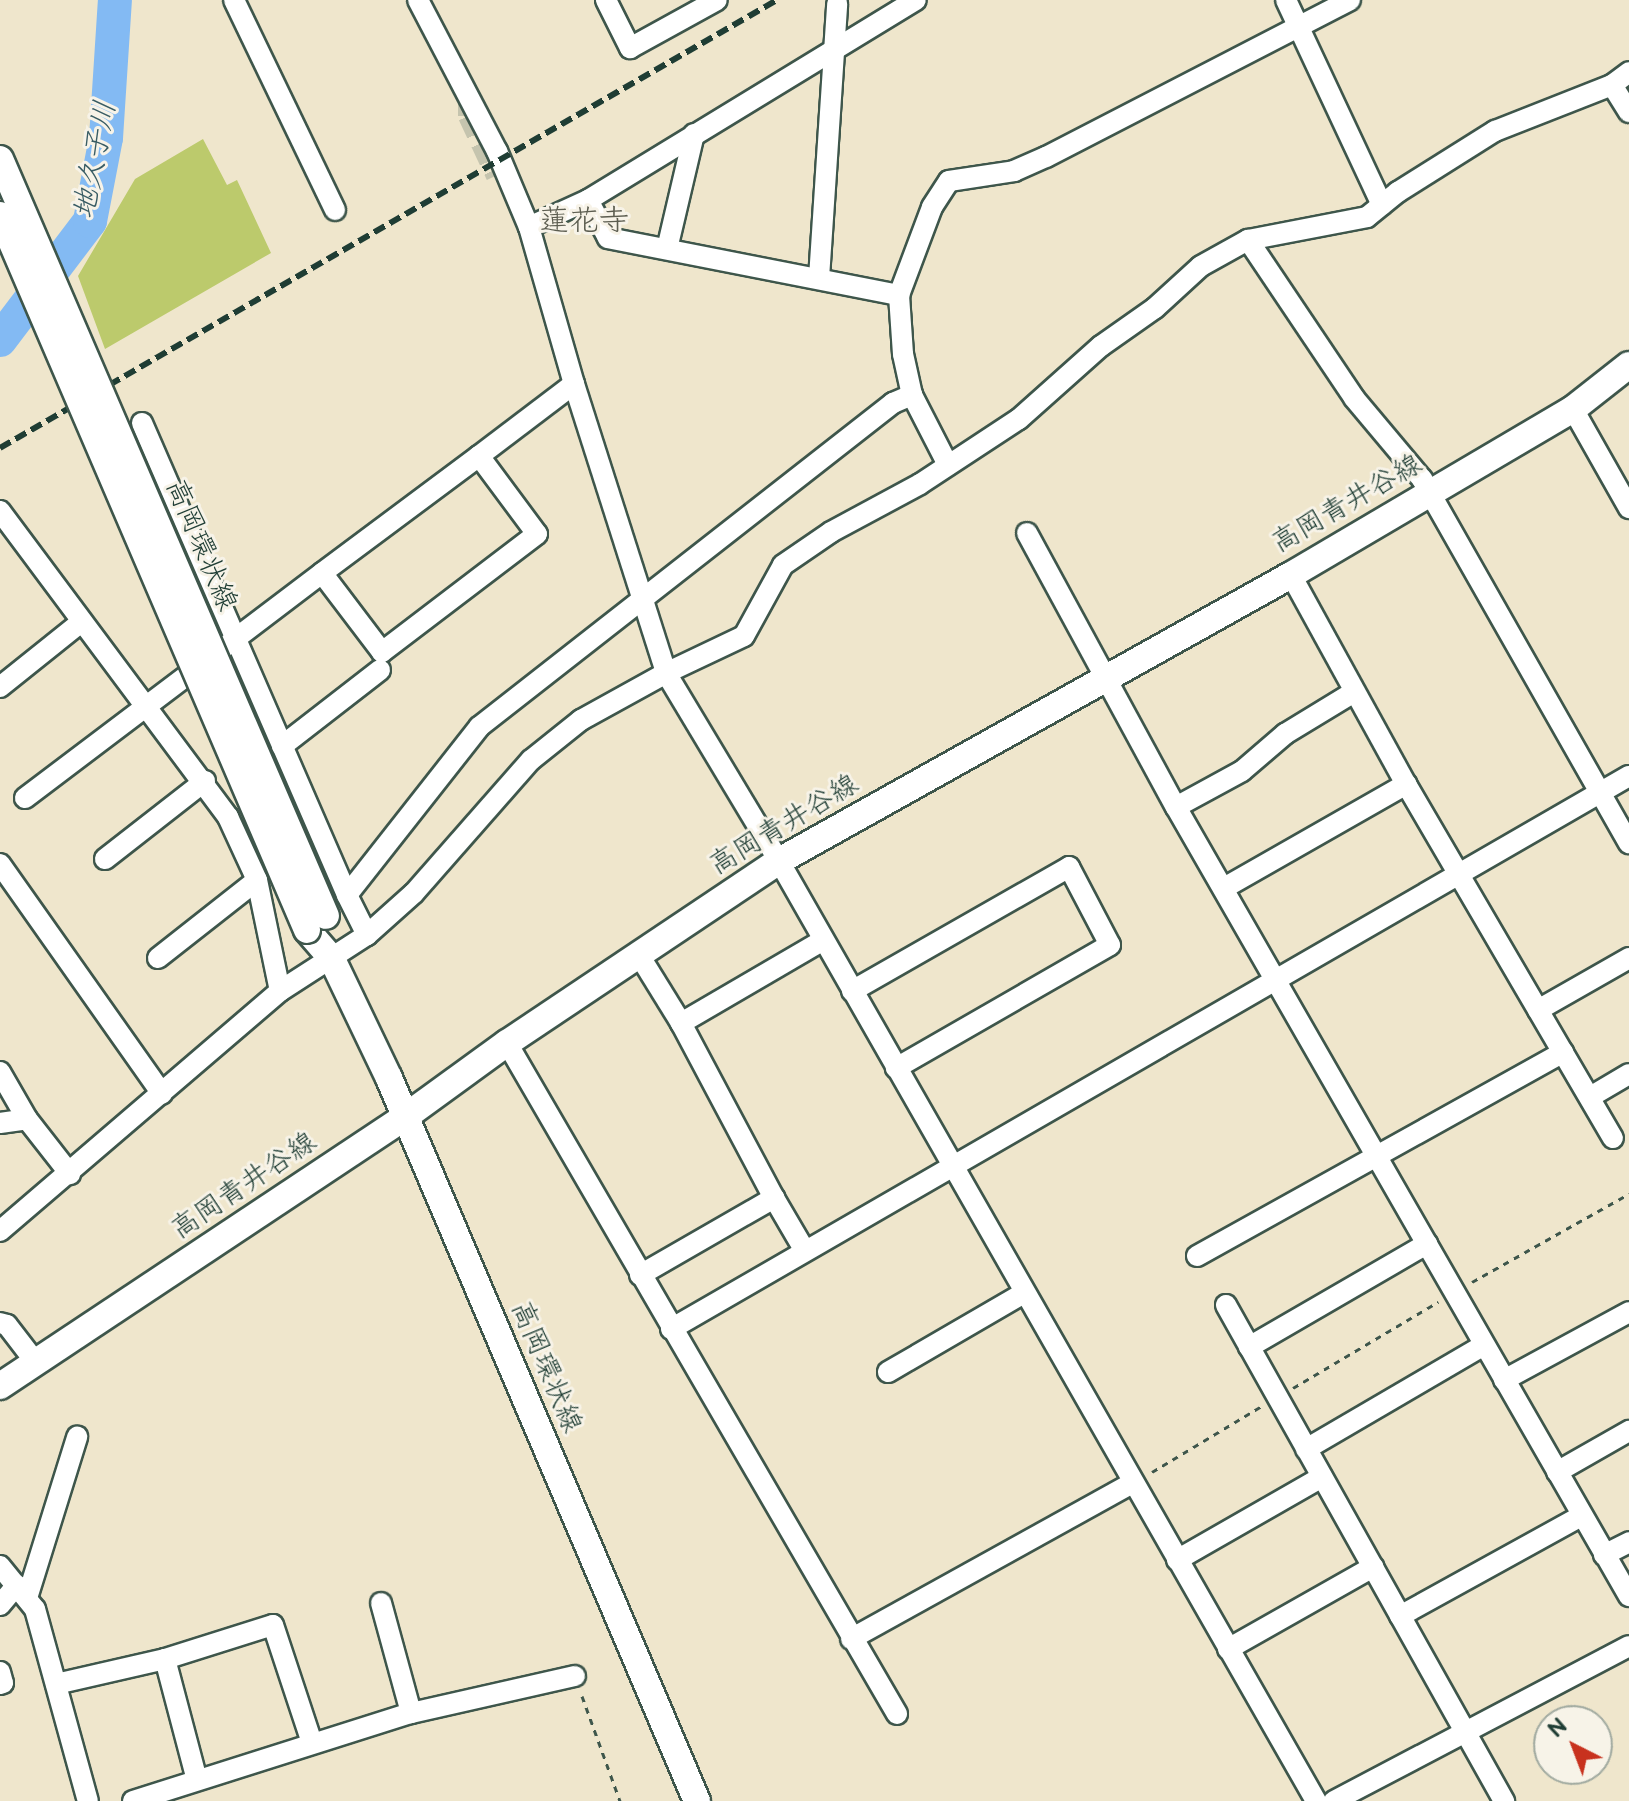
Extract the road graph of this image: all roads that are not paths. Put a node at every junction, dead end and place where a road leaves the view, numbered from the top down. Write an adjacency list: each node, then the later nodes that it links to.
1 (234, 0): 18 (street)
2 (418, 0): 20 (street)
3 (606, 0): 4 (street)
4 (717, 0)
5 (916, 0): 10 (street)
6 (1286, 0): 9 (street)
7 (1350, 0): 9 (street)
8 (837, 4): 10 (street)
9 (1299, 26): 17 (street); 24 (street)
10 (836, 46): 14 (street); 23 (street)
11 (1629, 72): 12 (street)
12 (1612, 85): 13 (street); 17 (street)
13 (1629, 112)
14 (694, 134): 16 (street); 22 (street)
15 (0, 159): 62 (main road, 高岡環状線, bridge)
16 (588, 200): 20 (street); 22 (street)
17 (1382, 205): 21 (street)
18 (335, 210)
19 (0, 215): 62 (main road, 高岡環状線, bridge)
20 (529, 227): 26 (street)
21 (1248, 240): 31 (street); 32 (street)
22 (667, 249): 23 (street)
23 (819, 278): 24 (street)
24 (899, 295): 27 (street)
25 (1629, 365): 28 (main road, 高岡青井谷線)
26 (574, 384): 30 (street); 38 (street)
27 (912, 395): 31 (street); 38 (street)
28 (1573, 409): 32 (main road, 高岡青井谷線); 33 (street)
29 (142, 423): 40 (street)
30 (479, 456): 36 (street); 36 (street)
31 (948, 465): 42 (street)
32 (1430, 493): 37 (main road, 高岡青井谷線); 51 (street)
33 (1629, 508)
34 (0, 511): 39 (street)
35 (1027, 533): 43 (street)
36 (322, 573): 40 (street)
37 (1291, 575): 43 (main road, 高岡青井谷線); 45 (street)
38 (643, 600): 42 (street); 61 (street)
39 (81, 622): 44 (street); 46 (street)
40 (235, 639): 46 (street); 47 (street)
41 (380, 670): 47 (street)
42 (666, 673): 56 (street); 63 (street)
43 (1105, 680): 53 (street); 56 (main road, 高岡青井谷線)
44 (0, 687)
45 (1354, 692): 50 (street); 53 (street)
46 (146, 706): 49 (street); 52 (street)
47 (282, 746): 61 (street)
48 (1629, 776): 51 (street)
49 (205, 781): 55 (street); 59 (street)
50 (1406, 784): 58 (street); 60 (street)
51 (1601, 792): 54 (street); 58 (street)
52 (25, 798)
53 (1176, 807): 60 (street)
54 (1629, 843)
55 (105, 859)
56 (779, 861): 64 (street); 65 (main road, 高岡青井谷線)
57 (0, 864): 79 (street)
58 (1460, 873): 69 (street); 72 (street)
59 (257, 880): 66 (street); 70 (street)
60 (1224, 888): 69 (street)
61 (347, 895): 63 (street)
62 (317, 923): 68 (main road, 高岡環状線)
63 (367, 935): 68 (street)
64 (822, 941): 71 (street); 73 (street)
65 (639, 955): 73 (street); 74 (main road, 高岡青井谷線)
66 (158, 958)
67 (1629, 958): 72 (street)
68 (332, 959): 70 (street); 81 (main road, 高岡環状線)
69 (1276, 981): 85 (street); 86 (street)
70 (280, 991): 79 (street)
71 (852, 991): 76 (street); 76 (street)
72 (1538, 1010): 75 (street)
73 (681, 1023): 88 (street)
74 (507, 1043): 81 (main road, 高岡青井谷線); 93 (street)
75 (1563, 1052): 80 (street); 85 (street)
76 (896, 1068): 86 (street)
77 (0, 1072): 82 (street)
78 (1629, 1074): 80 (street)
79 (162, 1094): 87 (street)
80 (1590, 1097): 84 (street)
81 (405, 1117): 101 (main road, 高岡青井谷線); 137 (main road, 高岡環状線)
82 (27, 1119): 83 (street); 87 (street)
83 (0, 1123)
84 (1613, 1138)
85 (1376, 1154): 90 (street); 92 (street)
86 (953, 1168): 91 (street); 94 (street)
87 (70, 1174): 89 (street)
88 (774, 1198): 91 (street); 93 (street)
89 (0, 1231)
90 (1427, 1244): 99 (street); 100 (street)
91 (805, 1251): 98 (street)
92 (1197, 1256)
93 (640, 1275): 98 (street)
94 (1024, 1293): 102 (street); 110 (street)
95 (1226, 1305): 100 (street)
96 (1629, 1312): 103 (street)
97 (0, 1323): 101 (street)
98 (671, 1329): 122 (street)
99 (1484, 1345): 103 (street); 107 (street)
100 (1249, 1347): 107 (street)
101 (37, 1364): 104 (main road, 高岡青井谷線)
102 (888, 1372)
103 (1504, 1380): 108 (street)
104 (0, 1386)
105 (1629, 1431): 108 (street)
106 (77, 1437): 117 (street)
107 (1306, 1449): 109 (street)
108 (1557, 1472): 111 (street)
109 (1322, 1477): 114 (street); 116 (street)
110 (1133, 1483): 114 (street); 122 (street)
111 (1581, 1516): 113 (street); 121 (street)
112 (1629, 1542): 113 (street)
113 (1604, 1555): 118 (street)
114 (1177, 1560): 124 (street)
115 (0, 1566): 117 (street)
116 (1373, 1567): 121 (street); 124 (street)
117 (22, 1591): 120 (street); 129 (street)
118 (1629, 1596)
119 (381, 1603): 130 (street)
120 (0, 1605)
121 (1400, 1616): 132 (street)
122 (851, 1639): 131 (street)
123 (1629, 1646): 132 (street)
124 (1228, 1649): 138 (street)
125 (165, 1659): 129 (street); 133 (street); 134 (street)
126 (0, 1672): 128 (street)
127 (575, 1676): 130 (street)
128 (0, 1684)
129 (56, 1684): 135 (street)
130 (411, 1713): 133 (street)
131 (897, 1714)
132 (1464, 1730): 139 (street); 140 (street)
133 (312, 1743): 134 (street)
134 (197, 1780): 136 (street)
135 (88, 1801)
136 (133, 1801)
137 (697, 1801)
138 (1316, 1801)
139 (1334, 1801)
140 (1504, 1801)

